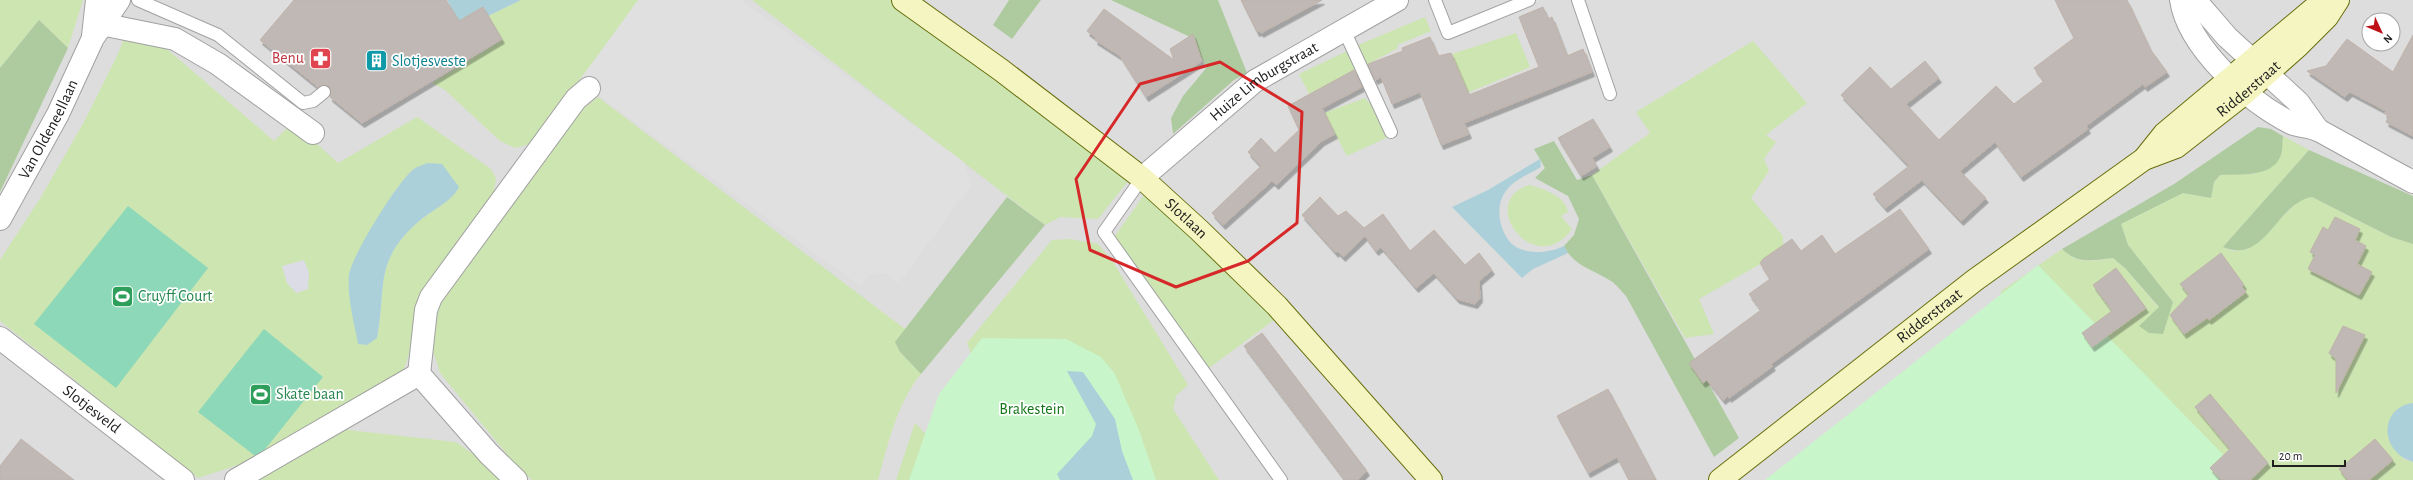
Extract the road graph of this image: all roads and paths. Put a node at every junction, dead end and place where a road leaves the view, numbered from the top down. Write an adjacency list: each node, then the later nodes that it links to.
1 (97, 0): 14 (street, Van Oldeneellaan)
2 (119, 0): 14 (street, Van Oldeneellaan)
3 (138, 0): 18 (lane)
4 (903, 0): 23 (street, Slotlaan)
5 (1397, 0): 13 (street, Huize Limburgstraat)
6 (1435, 0): 7 (lane)
7 (1529, 0)
8 (1578, 0): 19 (lane)
9 (2181, 0): 16 (street)
10 (2195, 0): 15 (street)
11 (2324, 0): 15 (street, Ridderstraat)
12 (2338, 0): 15 (street, Ridderstraat)
13 (1344, 30): 21 (lane); 23 (street, Huize Limburgstraat)
14 (97, 31): 22 (street); 25 (street, Van Oldeneellaan)
15 (2259, 67): 16 (street, Ridderstraat); 20 (street)
16 (2238, 87): 20 (street); 33 (street, Ridderstraat)
17 (589, 88): 27 (street)
18 (324, 92)
19 (1610, 94)
20 (2318, 130): 24 (street)
21 (1391, 132)
22 (313, 133)
23 (1142, 178): 31 (lane); 32 (street, Slotlaan)
24 (2413, 182)
25 (0, 219)
26 (0, 338): 28 (street, Slotjesveld)
27 (419, 374): 29 (street); 30 (street)
28 (183, 480)
29 (236, 480)
30 (516, 480)
31 (1281, 480)
32 (1431, 480)
33 (1720, 480)

